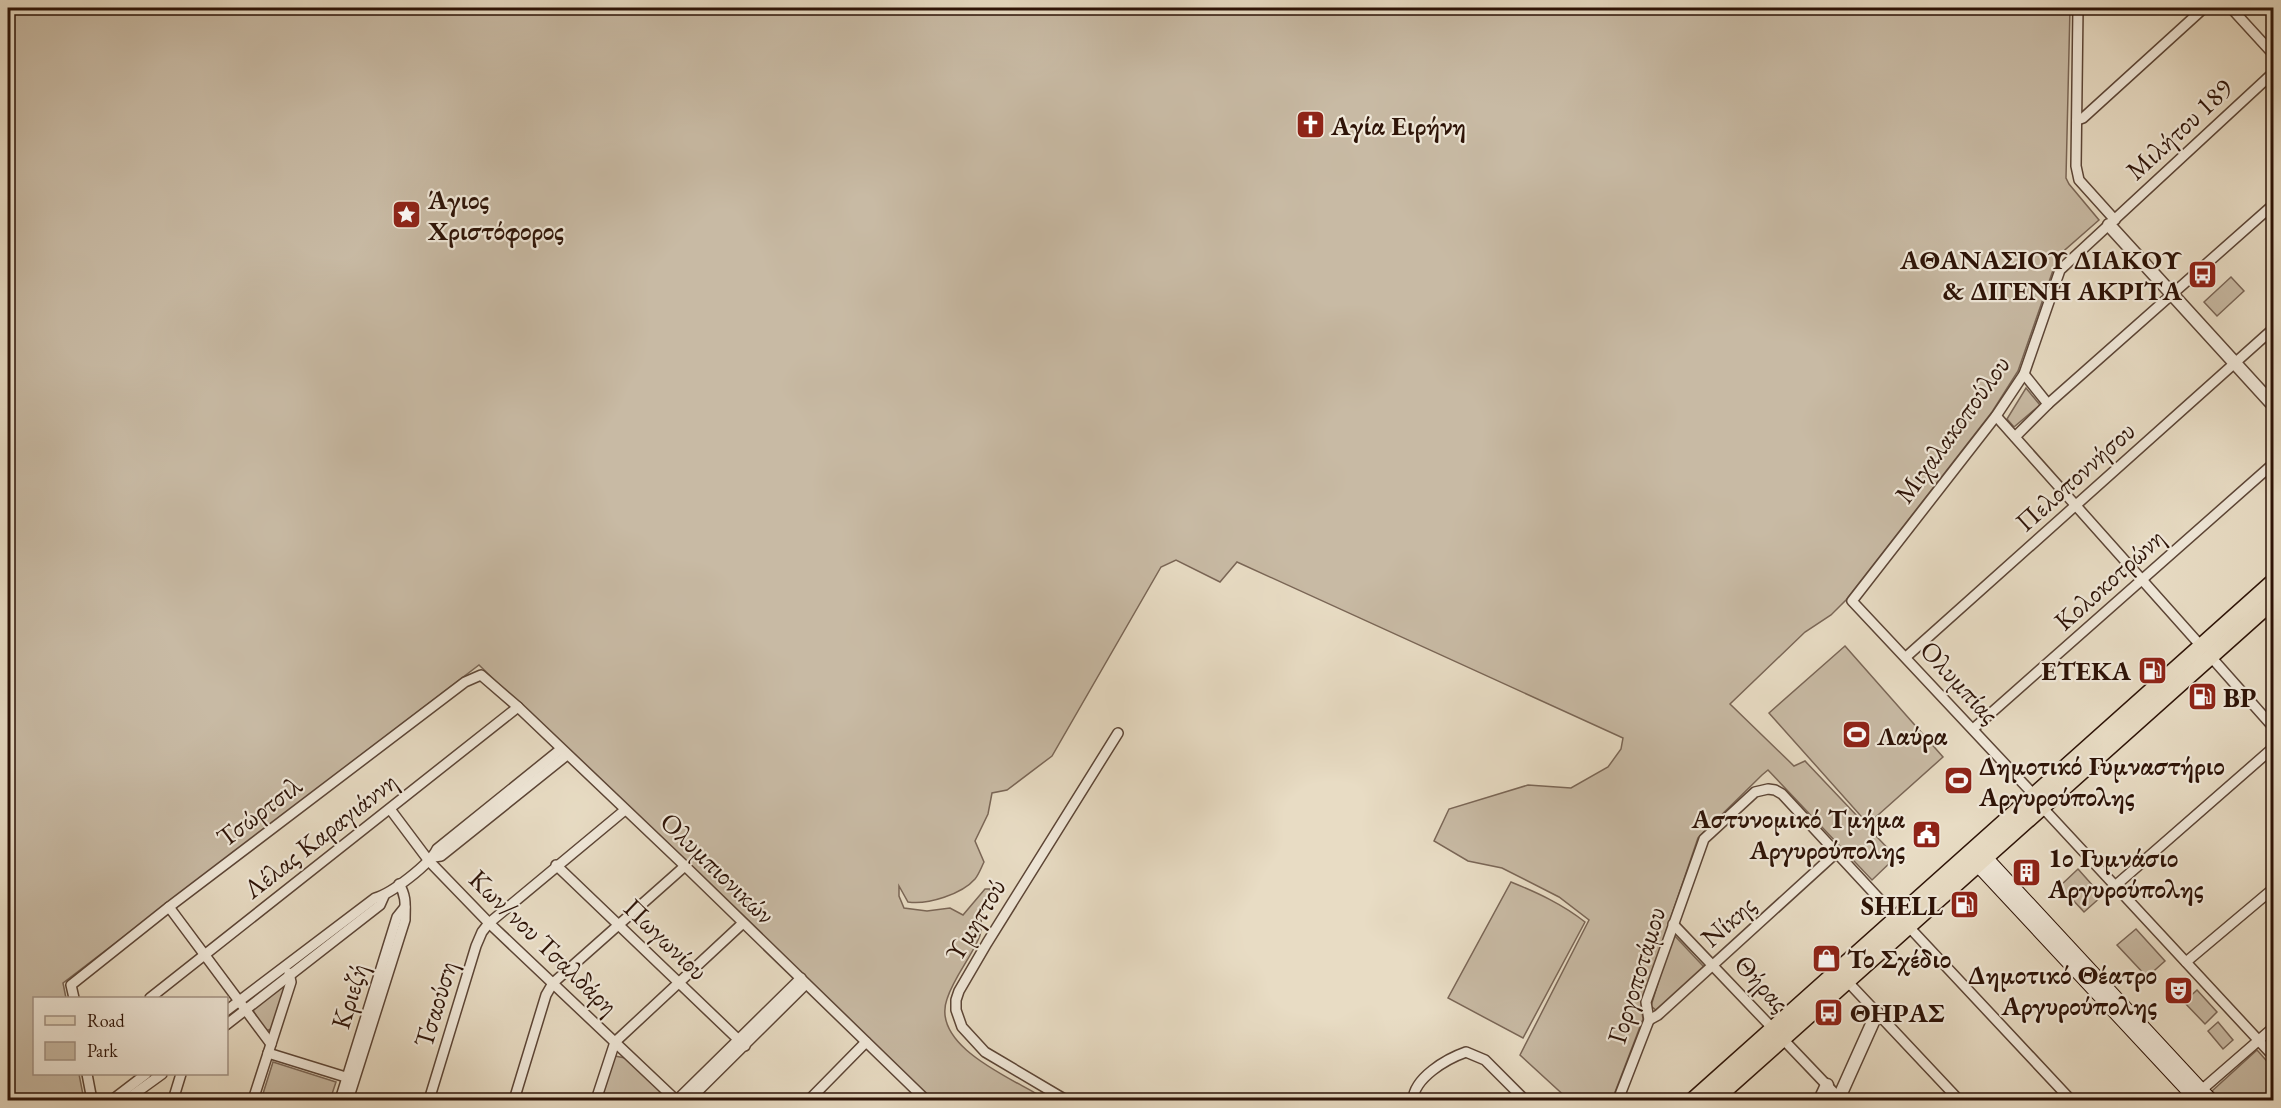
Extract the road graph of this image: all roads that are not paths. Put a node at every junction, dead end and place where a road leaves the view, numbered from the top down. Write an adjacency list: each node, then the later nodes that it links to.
1 (2078, 8): 6 (street)
2 (2204, 8): 6 (street)
3 (2231, 8): 4 (street)
4 (2274, 55)
5 (2274, 72): 8 (street, Μιλήτου 189)
6 (2077, 120): 8 (street)
7 (2274, 204): 9 (street)
8 (2112, 222): 9 (street); 12 (street, Μιχαλακοπούλου)
9 (2175, 292): 11 (street); 14 (street)
10 (2274, 328): 11 (street, Πελοποννήσου)
11 (2237, 360): 13 (street); 15 (street); 19 (street, Πελοποννήσου)
12 (2024, 375): 14 (street); 16 (street, Μιχαλακοπούλου)
13 (2274, 394)
14 (2048, 404): 17 (street)
15 (2274, 406)
16 (1996, 416): 17 (street); 23 (street, Μιχαλακοπούλου)
17 (2015, 436): 19 (street)
18 (2274, 463): 20 (street, Κολοκοτρώνη)
19 (2076, 506): 20 (street); 25 (street, Πελοποννήσου)
20 (2143, 580): 24 (street); 29 (street, Κολοκοτρώνη)
21 (2274, 581): 24 (main road)
22 (2274, 600): 24 (main road)
23 (1852, 601): 25 (street, Ολυμπίας)
24 (2206, 652): 28 (street); 33 (main road)
25 (1906, 657): 29 (street, Ολυμπίας)
26 (476, 676): 27 (street, Ολυμπιονικών); 45 (street, Τσώρτσιλ)
27 (518, 707): 32 (street, Ολυμπιονικών); 34 (street, Λέλας Καραγιάννη)
28 (2274, 728)
29 (1973, 729): 33 (street, Ολυμπίας)
30 (1118, 733): 98 (street, Υμηττού)
31 (2274, 747): 42 (street)
32 (564, 752): 35 (street, Ολυμπιονικών); 38 (street)
33 (2038, 801): 37 (main road); 42 (street, Ολυμπίας)
34 (390, 809): 38 (street, Κων/νου Τσαλδάρη); 51 (street, Λέλας Καραγιάννη)
35 (625, 810): 39 (street); 40 (street, Ολυμπιονικών)
36 (1836, 853): 46 (street); 49 (street, Γοργοποτάμου); 53 (street, Νίκης)
37 (1977, 856): 46 (main road); 82 (main road)
38 (431, 859): 41 (street); 47 (street, Κων/νου Τσαλδάρη)
39 (556, 865): 47 (street); 50 (street, Πωγωνίου)
40 (684, 866): 48 (street, Ολυμπιονικών); 50 (street)
41 (399, 884): 44 (street); 80 (street, Κριεζή)
42 (2115, 886): 52 (street, Ολυμπίας)
43 (2274, 888): 52 (street)
44 (384, 896): 54 (street); 55 (street)
45 (169, 907): 51 (street); 60 (street, Τσώρτσιλ)
46 (1903, 922): 58 (main road); 69 (main road); 106 (street)
47 (489, 923): 59 (street, Κων/νου Τσαλδάρη); 92 (street, Τσαούση)
48 (743, 923): 56 (street, Ολυμπιονικών); 57 (street)
49 (1673, 924): 53 (street, Θήρας); 66 (street, Γοργοποτάμου)
50 (618, 925): 57 (street, Πωγωνίου); 59 (street)
51 (205, 955): 61 (street, Λέλας Καραγιάννη); 62 (street)
52 (2186, 962): 70 (street, Ολυμπίας)
53 (1713, 964): 66 (street, Νίκης); 69 (street, Θήρας)
54 (284, 966): 55 (street); 62 (street)
55 (291, 976): 64 (street); 74 (street)
56 (803, 981): 72 (street, Ολυμπιονικών); 73 (street)
57 (678, 982): 71 (street); 73 (street, Πωγωνίου)
58 (1848, 982): 65 (street); 69 (main road)
59 (553, 983): 71 (street, Κων/νου Τσαλδάρη); 93 (street)
60 (74, 997)
61 (152, 997)
62 (239, 1001): 63 (street); 64 (street)
63 (228, 1009)
64 (246, 1010): 67 (street); 74 (street)
65 (1877, 1013): 84 (street); 105 (street)
66 (1649, 1020): 101 (street, Γοργοποτάμου)
67 (228, 1023)
68 (2274, 1027): 70 (street)
69 (1778, 1034): 81 (street, Θήρας); 102 (main road); 103 (main road)
70 (2258, 1040): 75 (street, Ολυμπίας); 82 (street)
71 (615, 1042): 94 (street); 95 (street, Κων/νου Τσαλδάρη)
72 (866, 1042): 83 (street, Ολυμπιονικών); 97 (street)
73 (742, 1043): 95 (street); 96 (street)
74 (270, 1048): 80 (street); 89 (street)
75 (2274, 1057)
76 (87, 1075): 85 (street)
77 (145, 1075): 86 (street)
78 (161, 1075): 87 (street)
79 (181, 1075): 88 (street)
80 (350, 1079): 90 (street, Κριεζή); 91 (street, Κριεζή)
81 (1827, 1085): 84 (street, Θήρας); 104 (street)
82 (2199, 1098)
83 (922, 1099)
84 (1839, 1100)
85 (92, 1101)
86 (112, 1101)
87 (126, 1101)
88 (172, 1101)
89 (253, 1101)
90 (340, 1101)
91 (348, 1101)
92 (429, 1101)
93 (514, 1101)
94 (596, 1101)
95 (676, 1101)
96 (689, 1101)
97 (809, 1101)
98 (1065, 1101)
99 (1413, 1101): 100 (street)
100 (1525, 1101)
101 (1618, 1101)
102 (1693, 1101)
103 (1714, 1101)
104 (1820, 1101)
105 (1959, 1101)
106 (2071, 1101)

